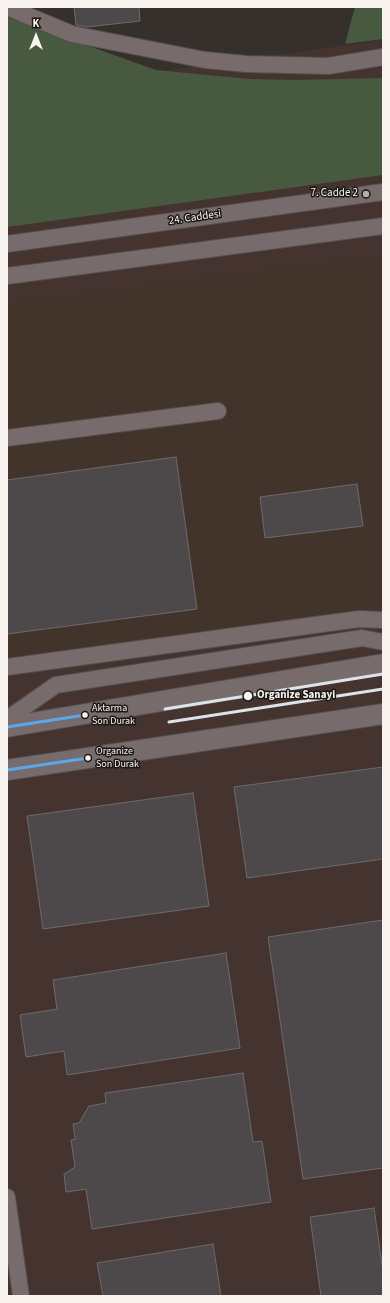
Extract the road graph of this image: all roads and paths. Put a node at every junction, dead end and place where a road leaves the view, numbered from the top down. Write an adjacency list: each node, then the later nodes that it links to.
1 (7, 7): 2 (street)
2 (383, 57)
3 (383, 192): 5 (street, 24. Caddesi)
4 (383, 226): 6 (street)
5 (7, 244)
6 (7, 276)
7 (218, 411): 8 (street)
8 (7, 438)
9 (383, 620): 12 (street)
10 (383, 642): 14 (street)
11 (383, 664): 15 (main road)
12 (7, 667)
13 (383, 714): 16 (main road)
14 (7, 719)
15 (7, 727)
16 (7, 770)
17 (7, 1197): 18 (street)
18 (21, 1296)

